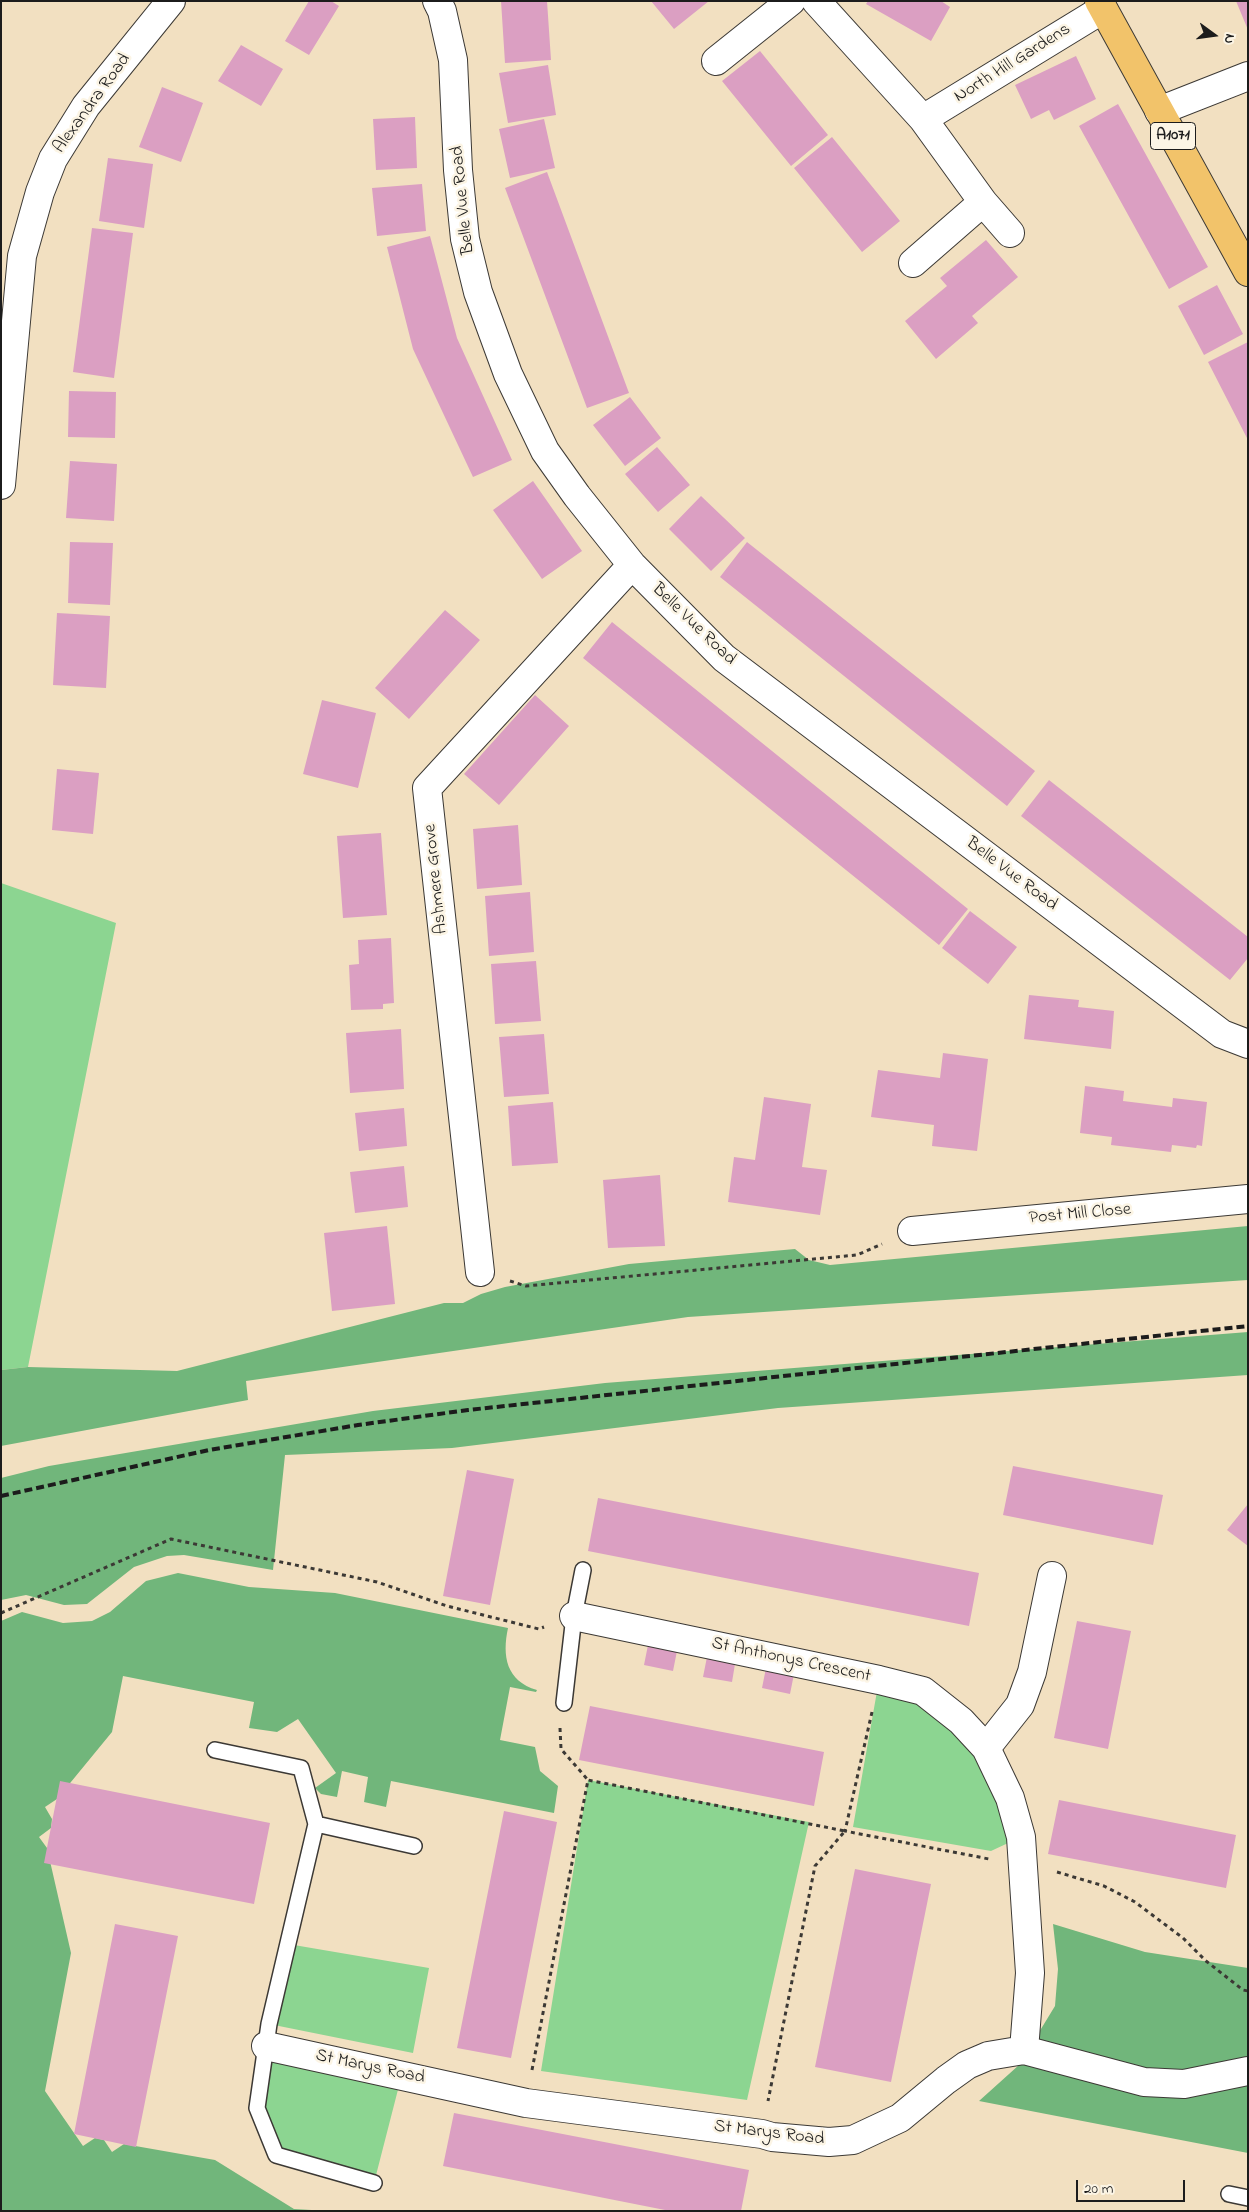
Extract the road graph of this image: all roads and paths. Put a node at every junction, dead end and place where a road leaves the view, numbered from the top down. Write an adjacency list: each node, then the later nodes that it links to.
1 (171, 1): 14 (street, Alexandra Road)
2 (436, 1): 15 (street, Belle Vue Road)
3 (791, 1): 6 (street)
4 (816, 1): 9 (street)
5 (1101, 5): 8 (main road, A1071); 9 (street, North Hill Gardens)
6 (716, 61)
7 (1248, 76): 8 (street)
8 (1159, 111): 13 (main road, A1071)
9 (923, 119): 10 (street)
10 (983, 202): 11 (street); 12 (street)
11 (1010, 233)
12 (913, 264)
13 (1248, 272)
14 (1, 485)
15 (632, 565): 16 (street, Belle Vue Road); 19 (street, Ashmere Grove)
16 (1248, 1044)
17 (1248, 1199): 18 (street, Post Mill Close)
18 (912, 1231): 19 (path)
19 (480, 1272)
20 (583, 1570): 23 (lane)
21 (1052, 1576): 26 (street)
22 (1, 1613): 23 (path)
23 (574, 1616): 24 (street, St Anthonys Crescent); 25 (lane)
24 (879, 1680): 26 (street, St Anthonys Crescent); 30 (path)
25 (564, 1703): 28 (path)
26 (986, 1748): 32 (street, St Anthonys Crescent)
27 (215, 1750): 29 (lane)
28 (588, 1780): 30 (path); 37 (path)
29 (316, 1824): 31 (lane); 34 (lane)
30 (845, 1831): 32 (path); 38 (path)
31 (414, 1846)
32 (1024, 1865): 33 (path); 35 (street, St Anthonys Crescent)
33 (1248, 1991)
34 (266, 2046): 37 (street, St Marys Road); 39 (lane)
35 (1024, 2050): 36 (street, St Marys Road); 38 (street, St Marys Road)
36 (1248, 2071)
37 (526, 2103): 38 (street, St Marys Road)
38 (762, 2134)
39 (374, 2183)
40 (1229, 2194): 41 (lane)
41 (1248, 2198)

